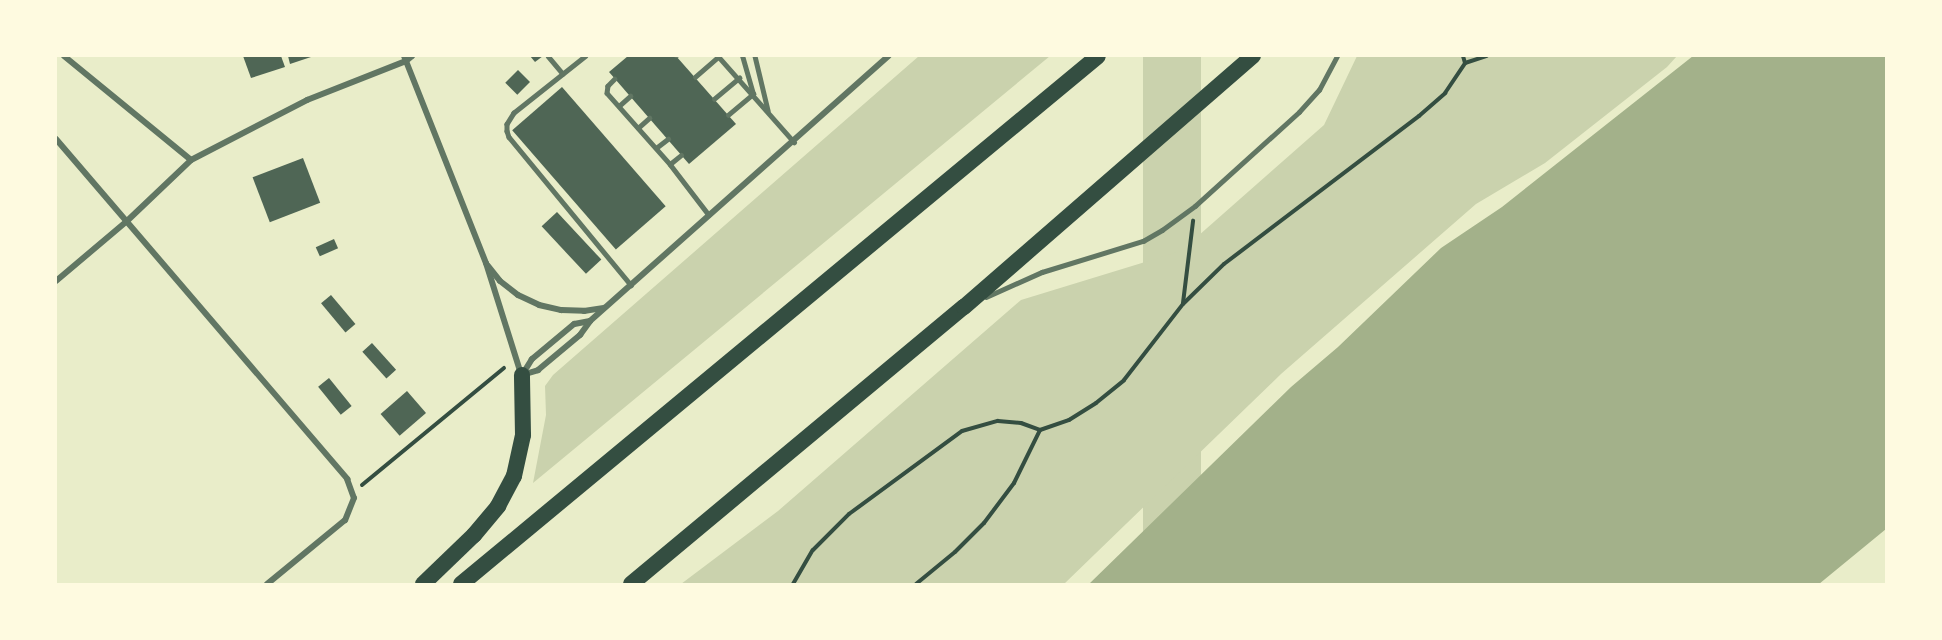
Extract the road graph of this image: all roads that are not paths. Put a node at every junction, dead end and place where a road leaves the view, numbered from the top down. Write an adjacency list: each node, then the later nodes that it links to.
1 (64, 56): 30 (street)
2 (412, 56): 12 (street)
3 (548, 56): 13 (lane)
4 (586, 56): 13 (lane)
5 (718, 56): 14 (lane); 15 (lane)
6 (742, 56): 17 (lane)
7 (755, 56): 21 (lane)
8 (888, 56): 27 (street)
9 (1098, 56): 43 (highway)
10 (1253, 56): 37 (highway)
11 (1337, 56): 37 (lane)
12 (405, 58): 30 (street); 34 (street)
13 (563, 74): 36 (lane)
14 (695, 77)
15 (739, 78): 17 (lane); 19 (lane)
16 (615, 79): 20 (lane)
17 (753, 94): 21 (lane); 22 (lane)
18 (630, 96): 20 (lane)
19 (714, 99)
20 (619, 106): 24 (lane)
21 (769, 112): 27 (lane)
22 (728, 115)
23 (649, 118): 24 (lane)
24 (638, 128): 28 (lane)
25 (56, 139): 33 (street)
26 (668, 139): 28 (lane)
27 (794, 142): 32 (street)
28 (656, 148): 31 (lane)
29 (681, 155): 31 (lane)
30 (191, 160): 33 (street)
31 (670, 164): 32 (lane)
32 (709, 215): 36 (street)
33 (127, 221): 35 (street); 41 (street)
34 (486, 263): 38 (street); 40 (street)
35 (56, 281)
36 (631, 285): 38 (street)
37 (964, 307): 44 (highway)
38 (606, 308): 39 (street)
39 (590, 321): 40 (street); 40 (street)
40 (522, 375): 42 (highway)
41 (267, 585)
42 (423, 585)
43 (461, 585)
44 (631, 585)

